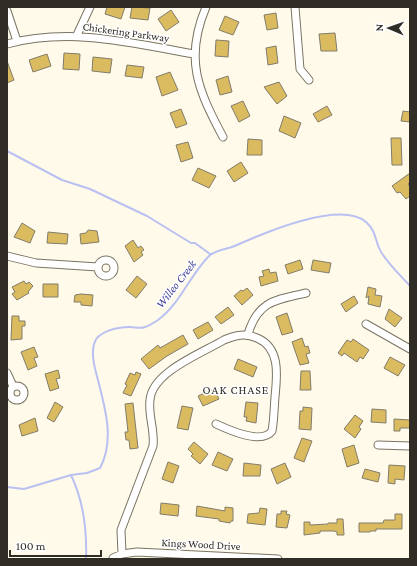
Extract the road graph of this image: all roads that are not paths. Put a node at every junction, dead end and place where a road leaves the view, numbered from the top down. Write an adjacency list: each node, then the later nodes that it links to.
1 (90, 7): 5 (street)
2 (206, 7): 8 (street)
3 (295, 7): 9 (street)
4 (7, 11): 6 (street)
5 (77, 35): 6 (street, Chickering Parkway); 8 (street, Chickering Parkway)
6 (17, 41): 7 (street, Chickering Parkway)
7 (7, 44)
8 (194, 54): 10 (street)
9 (309, 80)
10 (223, 137)
11 (7, 256): 12 (street)
12 (98, 266)
13 (306, 293): 15 (street)
14 (366, 324): 16 (street)
15 (248, 334): 19 (street); 22 (street)
16 (410, 349)
17 (7, 373): 18 (street)
18 (13, 386)
19 (216, 424)
20 (378, 445): 21 (street)
21 (410, 446)
22 (122, 554): 23 (street, Kings Wood Drive); 24 (street, Kings Wood Drive)
23 (163, 556): 25 (street, Kings Wood Drive)
24 (113, 558)
25 (278, 559)

